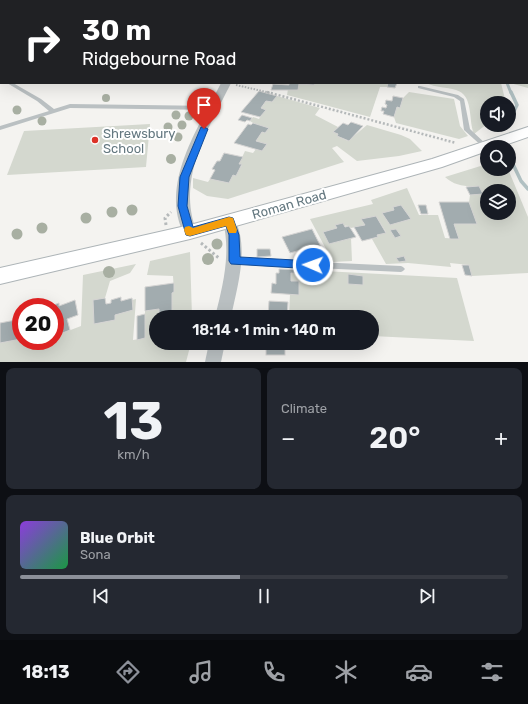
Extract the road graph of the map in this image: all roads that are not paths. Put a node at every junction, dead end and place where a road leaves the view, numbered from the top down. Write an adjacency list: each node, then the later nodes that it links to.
1 (11, 84): 5 (lane)
2 (226, 84): 4 (street)
3 (420, 87): 9 (lane)
4 (214, 108): 5 (lane); 12 (street)
5 (53, 111): 6 (lane)
6 (0, 128)
7 (528, 132): 8 (main road, Roman Road)
8 (506, 140)
9 (480, 142)
10 (480, 149): 11 (main road, Roman Road)
11 (229, 221): 12 (main road, Roman Road); 13 (street)
12 (195, 238): 15 (main road, Roman Road)
13 (234, 265): 14 (lane); 16 (street)
14 (402, 269)
15 (0, 276)
16 (224, 310)
17 (216, 350): 18 (street)
18 (213, 362)

